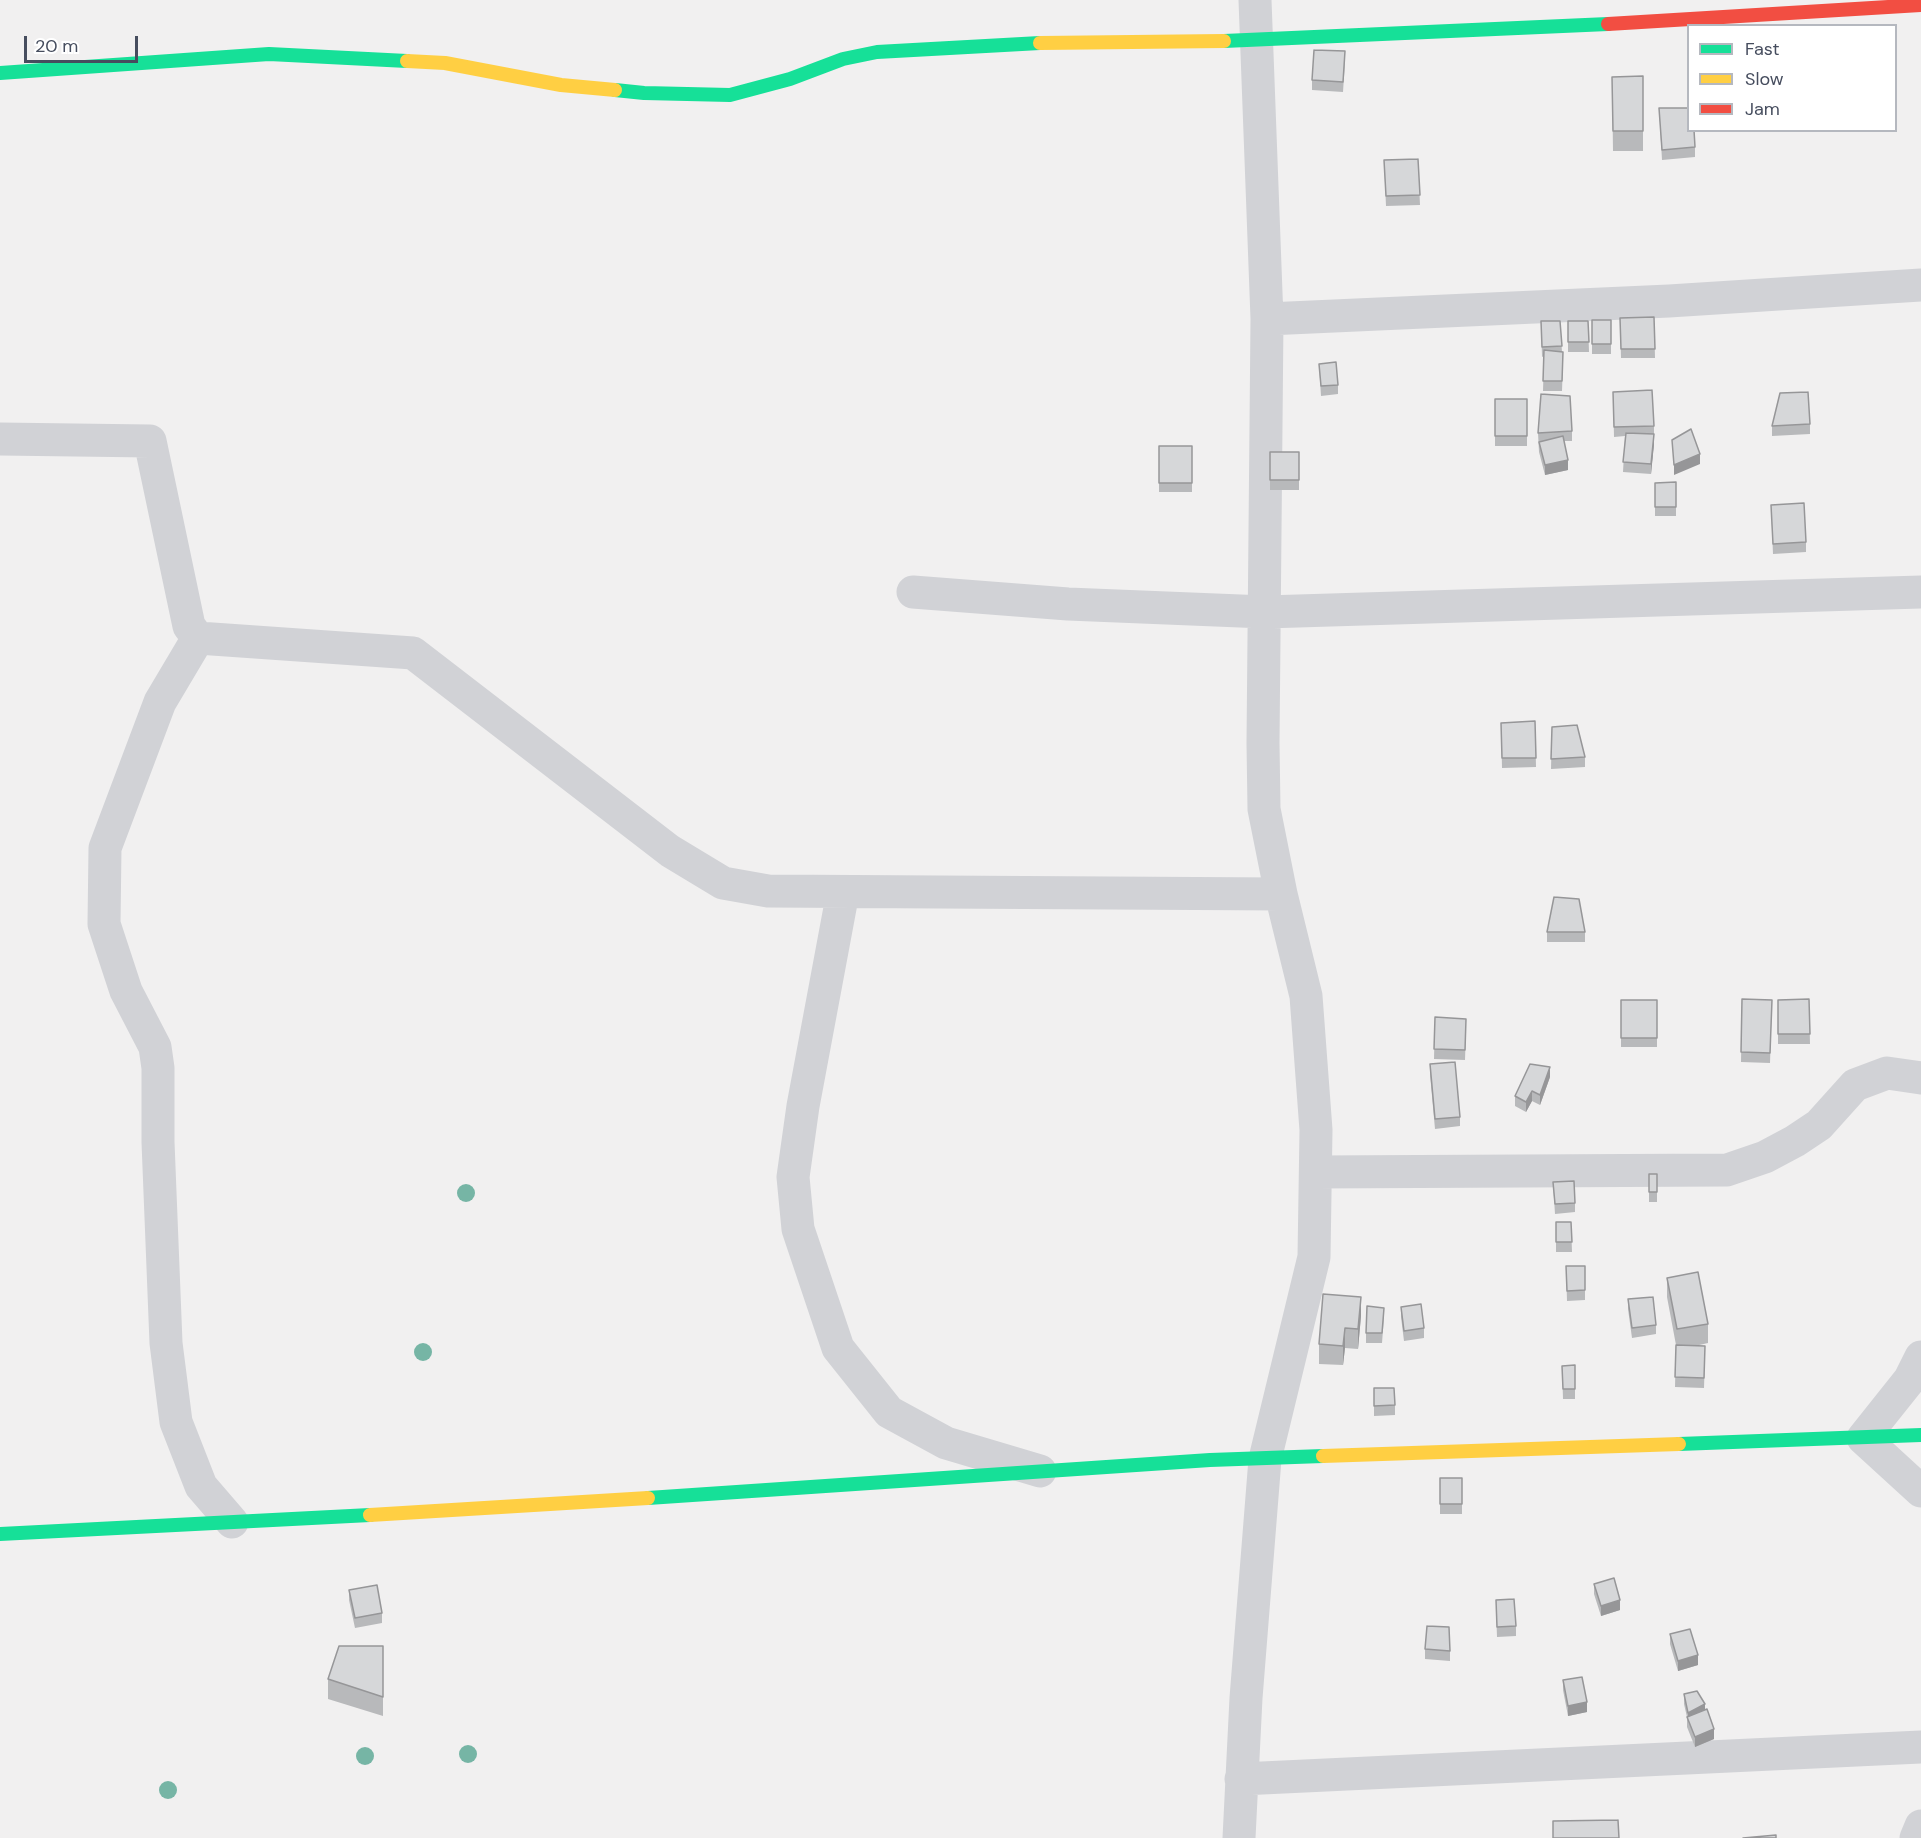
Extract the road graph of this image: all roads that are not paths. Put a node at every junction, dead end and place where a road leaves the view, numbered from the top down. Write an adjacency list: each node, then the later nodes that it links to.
1 (1255, 0): 3 (street)
2 (1921, 5): 3 (street)
3 (1256, 40): 4 (street); 6 (street)
4 (0, 73)
5 (1921, 285): 6 (street)
6 (1267, 319): 10 (street)
7 (0, 439): 11 (street)
8 (913, 592): 10 (street)
9 (1921, 592): 10 (street)
10 (1265, 612): 13 (street)
11 (198, 638): 12 (street); 22 (street)
12 (843, 892): 13 (street); 20 (street)
13 (1281, 894): 15 (street)
14 (1921, 1078): 15 (street)
15 (1316, 1172): 19 (street)
16 (1921, 1357): 18 (street)
17 (1921, 1435): 18 (street)
18 (1863, 1438): 19 (street); 21 (street)
19 (1265, 1459): 20 (street); 25 (street)
20 (1041, 1471): 22 (street)
21 (1921, 1491)
22 (232, 1522): 23 (street)
23 (0, 1534)
24 (1921, 1747): 25 (street)
25 (1241, 1779): 27 (street)
26 (1921, 1826): 28 (street)
27 (1239, 1838)
28 (1916, 1838)

